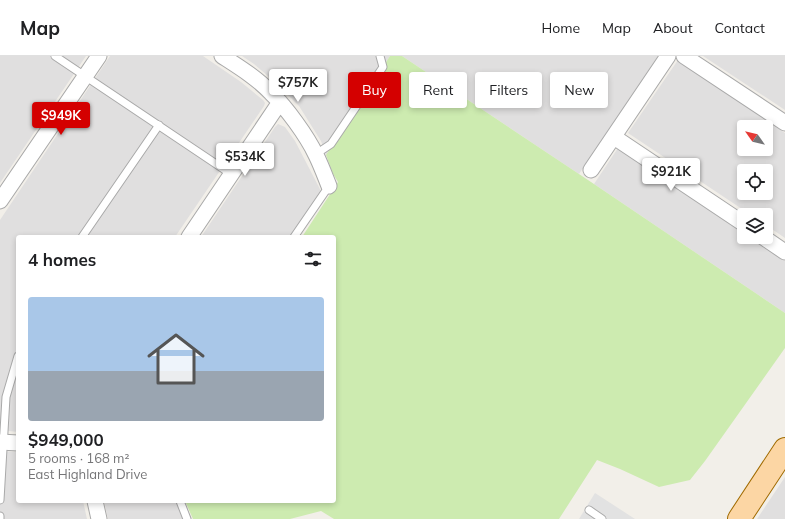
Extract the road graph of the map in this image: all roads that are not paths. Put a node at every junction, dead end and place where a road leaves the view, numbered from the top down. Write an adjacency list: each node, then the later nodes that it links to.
1 (55, 56): 7 (lane)
2 (99, 56): 7 (street)
3 (222, 56): 8 (street)
4 (380, 56): 12 (lane)
5 (668, 56): 11 (street)
6 (684, 56): 9 (street)
7 (86, 76): 10 (lane); 16 (street)
8 (280, 102): 12 (street); 14 (street)
9 (785, 123)
10 (159, 125): 14 (lane); 18 (lane)
11 (614, 137): 13 (street); 17 (street)
12 (316, 154): 15 (street)
13 (592, 170)
14 (231, 174): 19 (street)
15 (329, 186): 20 (lane)
16 (0, 201)
17 (737, 219)
18 (83, 235)
19 (189, 235)
20 (295, 235)
21 (773, 244): 22 (street)
22 (785, 252)
23 (16, 363): 24 (lane)
24 (7, 442): 26 (lane)
25 (785, 449): 30 (main road)
26 (0, 500)
27 (95, 503): 31 (street)
28 (181, 503): 32 (lane)
29 (589, 510): 33 (lane)
30 (740, 518)
31 (99, 519)
32 (187, 519)
33 (602, 519)

